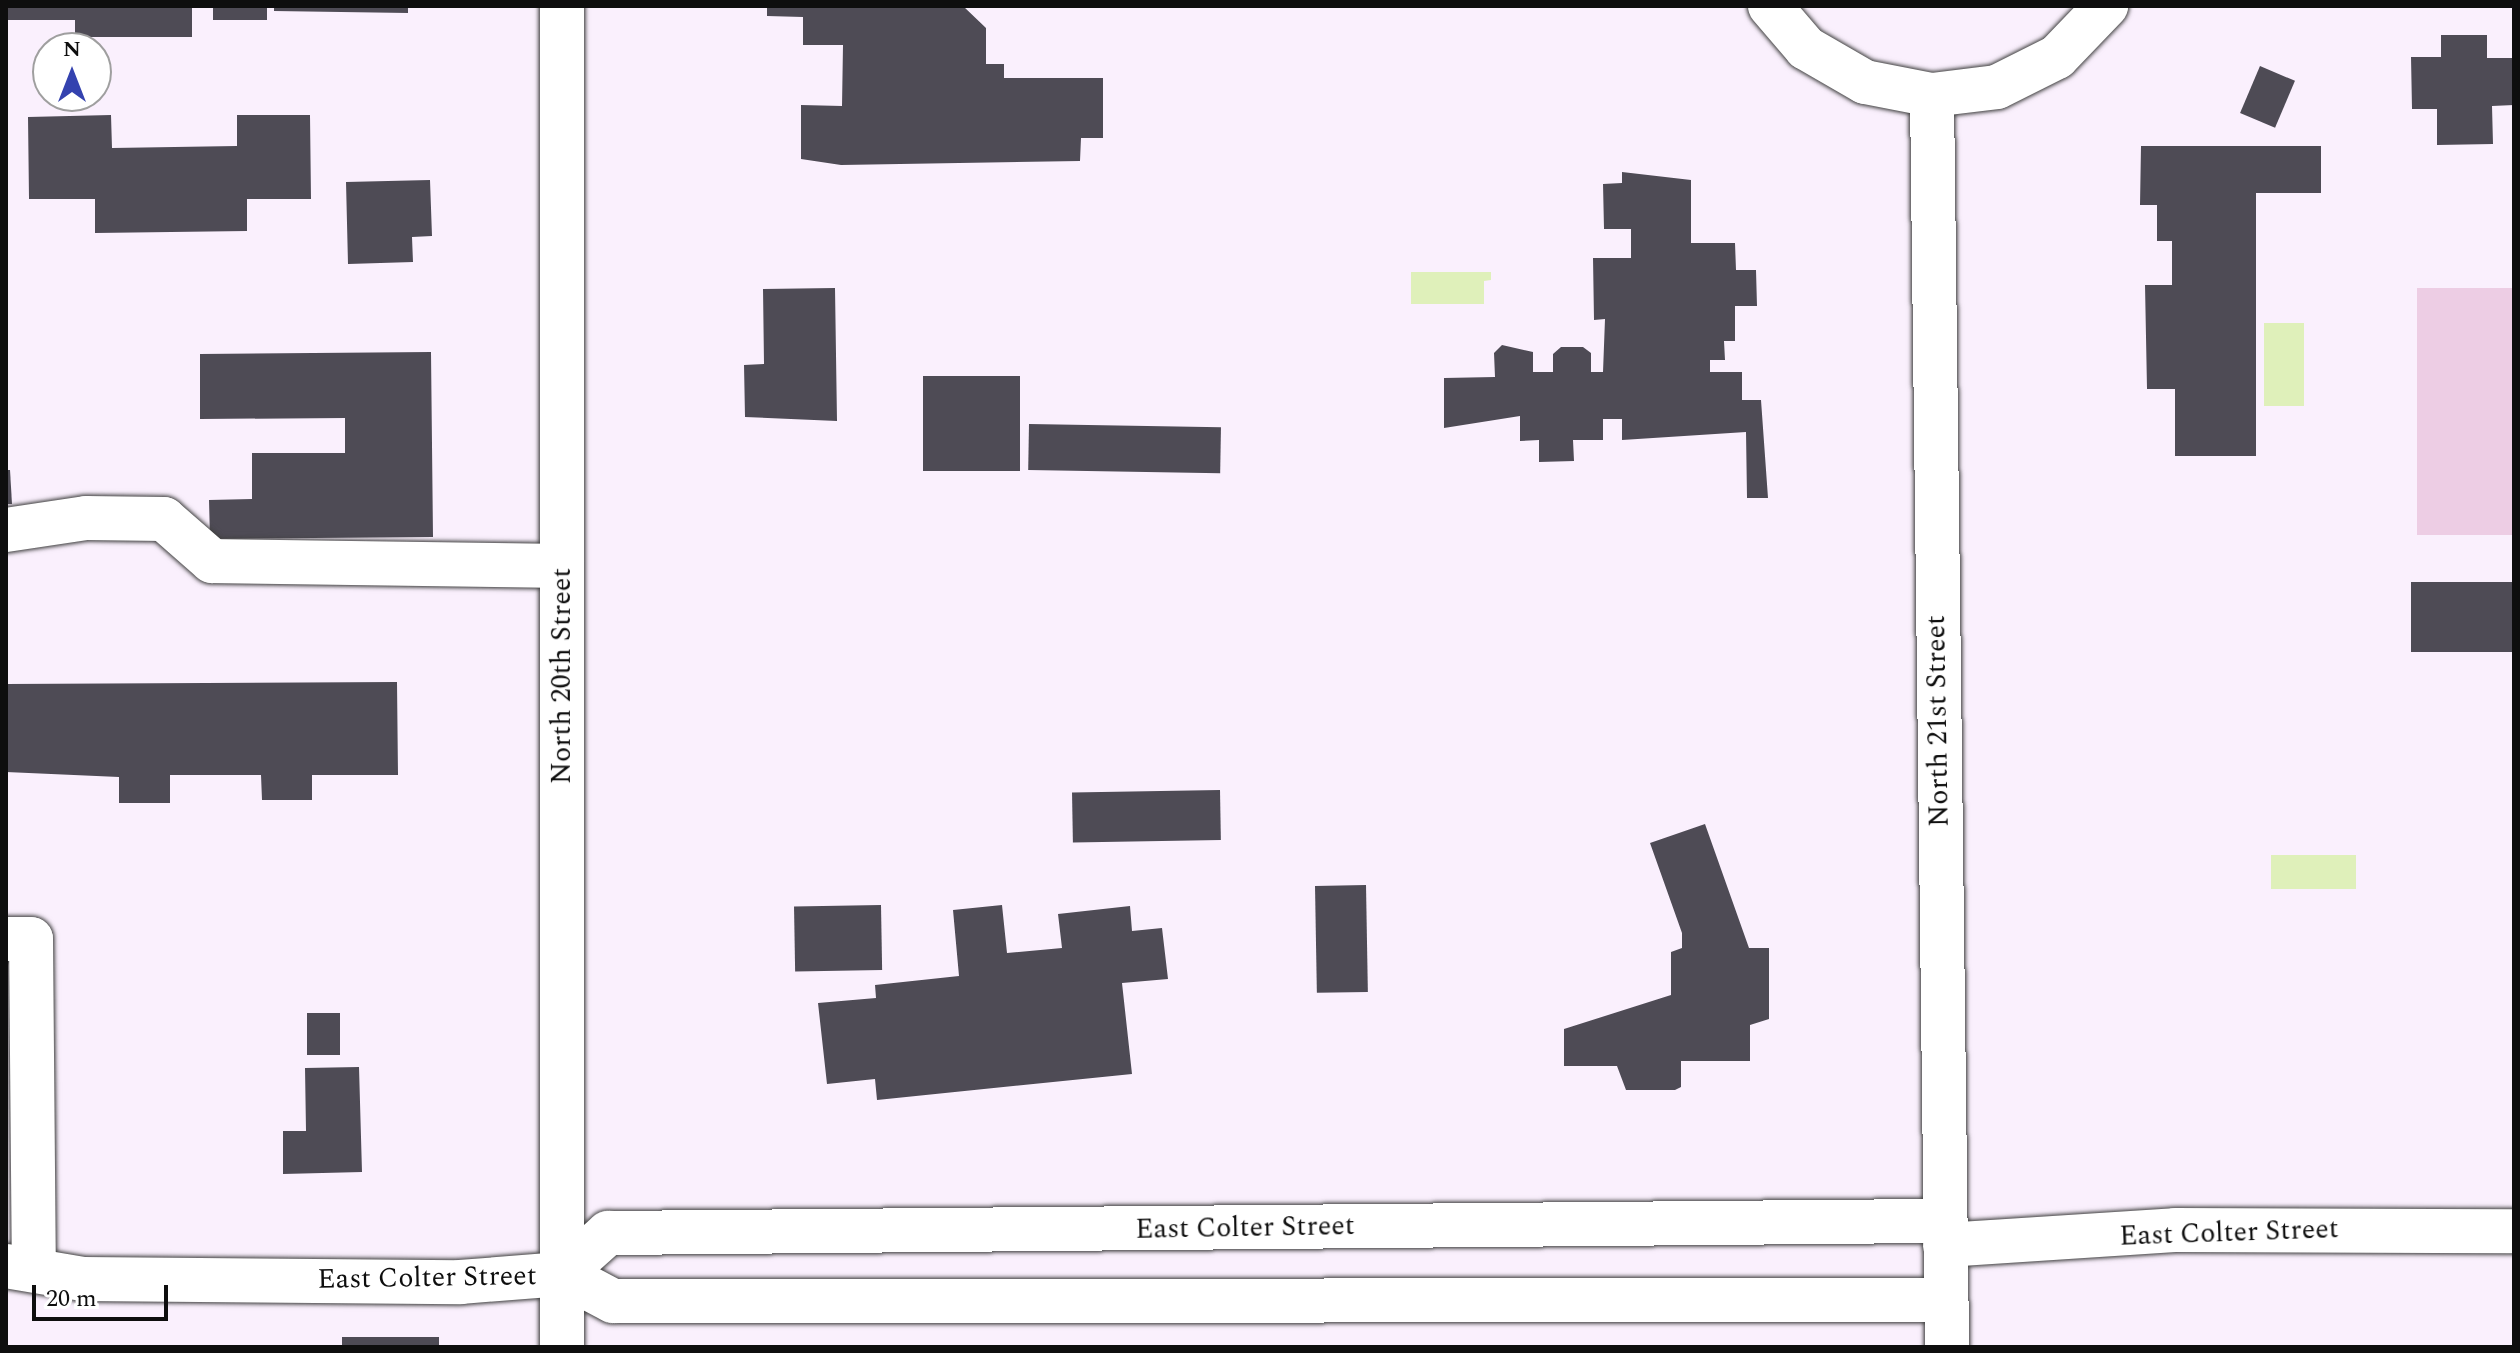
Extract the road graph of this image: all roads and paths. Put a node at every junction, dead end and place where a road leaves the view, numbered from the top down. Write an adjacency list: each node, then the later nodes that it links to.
1 (562, 6): 6 (street, North 20th Street)
2 (1770, 6): 4 (street)
3 (2106, 6): 4 (street)
4 (1932, 95): 9 (street, North 21st Street)
5 (6, 530): 6 (street)
6 (562, 566): 11 (street, North 20th Street)
7 (6, 939): 10 (street)
8 (2514, 1231): 9 (street, East Colter Street)
9 (1944, 1233): 11 (street, East Colter Street); 12 (street, North 21st Street)
10 (20, 1266): 11 (street, East Colter Street)
11 (562, 1274): 12 (street, East Colter Street); 13 (street, North 20th Street)
12 (1946, 1300): 14 (street, North 21st Street)
13 (562, 1347)
14 (1947, 1347)

